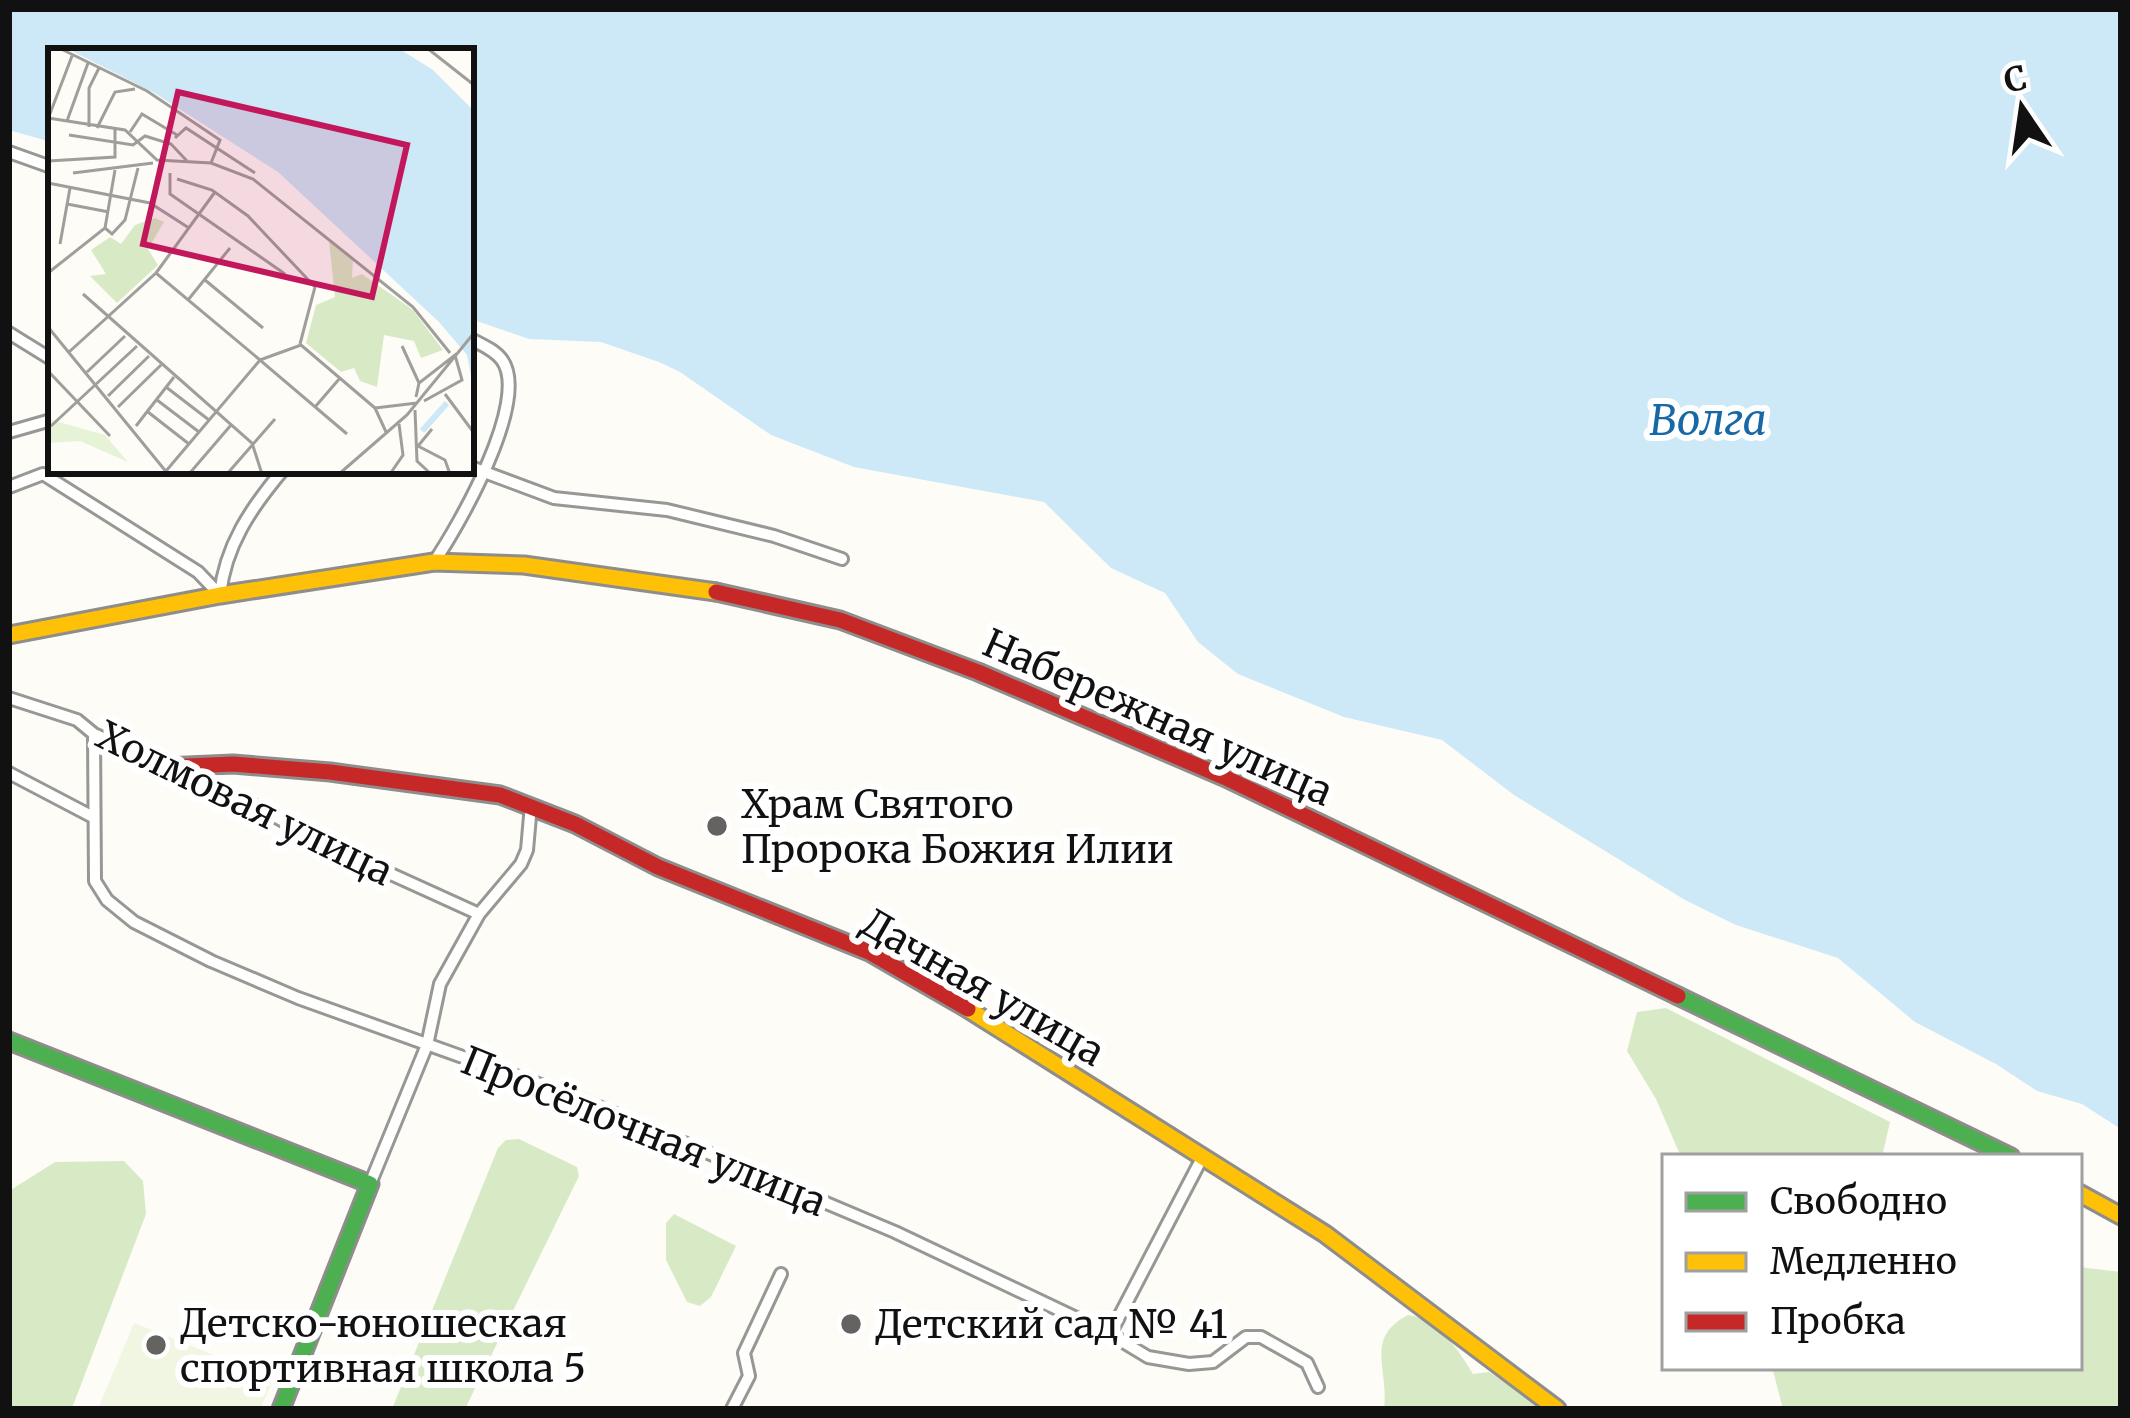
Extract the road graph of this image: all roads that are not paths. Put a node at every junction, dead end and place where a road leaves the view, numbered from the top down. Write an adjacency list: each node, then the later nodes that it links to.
1 (9, 152): 2 (street)
2 (48, 166)
3 (9, 333): 5 (street)
4 (474, 341): 9 (street)
5 (48, 357)
6 (48, 421): 7 (street)
7 (9, 433)
8 (474, 468): 9 (street)
9 (484, 472): 12 (street); 13 (street)
10 (280, 474): 14 (street)
11 (9, 487): 14 (street)
12 (842, 559)
13 (434, 562): 14 (street, Набережная улица); 25 (street, Набережная улица)
14 (220, 595): 15 (street, Набережная улица)
15 (9, 635)
16 (9, 698): 17 (street, Холмовая улица)
17 (94, 734): 18 (street, Холмовая улица); 21 (street, Просёлочная улица)
18 (165, 767): 20 (street, Дачная улица); 22 (street, Холмовая улица)
19 (9, 773): 21 (street)
20 (531, 805): 22 (street); 26 (street, Дачная улица)
21 (93, 817): 24 (street, Просёлочная улица)
22 (479, 914): 24 (street)
23 (9, 1041): 27 (street)
24 (427, 1045): 27 (street); 31 (street, Просёлочная улица)
25 (2005, 1154)
26 (1202, 1158): 31 (street); 35 (street, Дачная улица)
27 (370, 1184): 33 (street)
28 (2082, 1195): 29 (street)
29 (2121, 1216)
30 (782, 1274): 34 (street)
31 (1110, 1334): 32 (street, Просёлочная улица)
32 (1318, 1387)
33 (281, 1409)
34 (732, 1409)
35 (1557, 1409)

